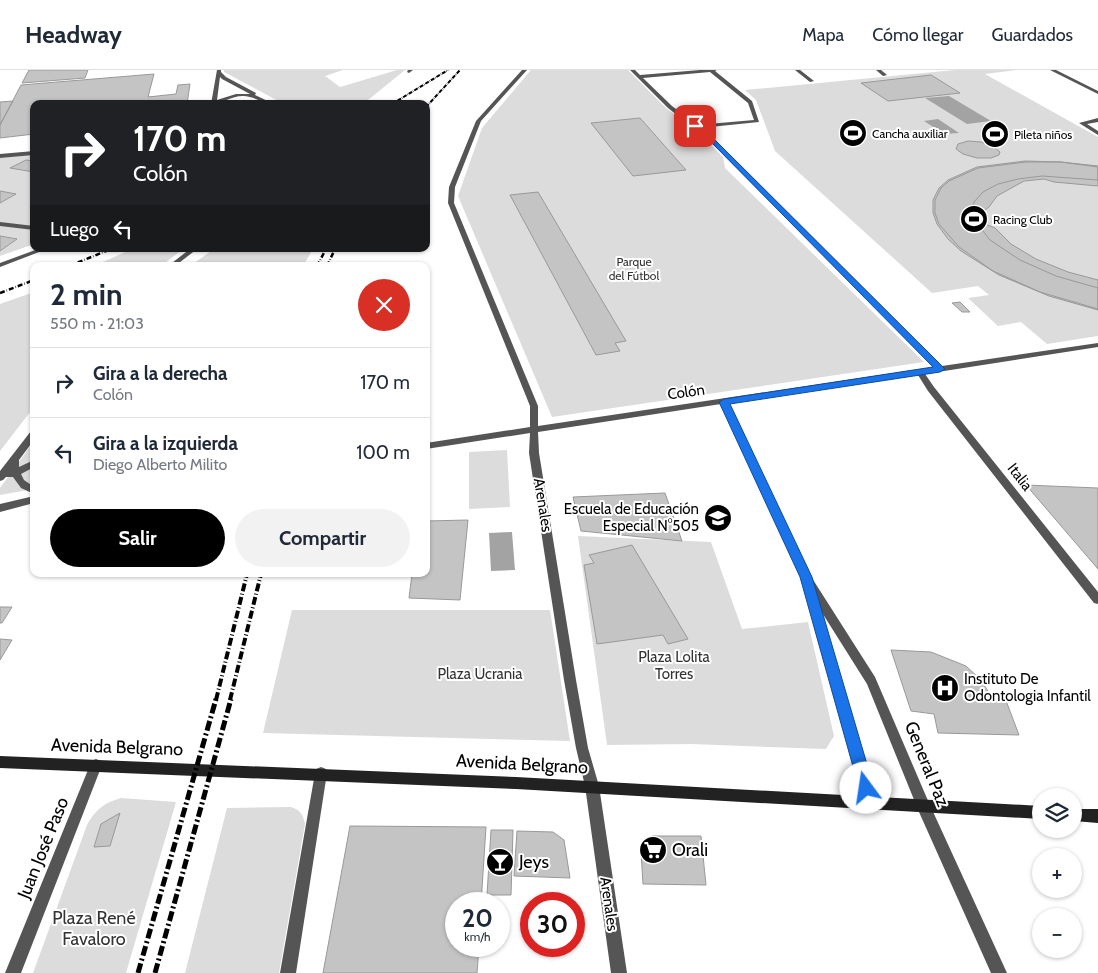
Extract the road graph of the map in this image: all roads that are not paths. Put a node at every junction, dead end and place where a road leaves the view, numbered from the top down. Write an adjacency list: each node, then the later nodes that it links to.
1 (525, 70): 32 (street, Arenales)
2 (632, 70): 10 (street)
3 (711, 70): 4 (street); 10 (street); 18 (street)
4 (715, 70)
5 (797, 70): 11 (street)
6 (878, 70): 9 (street)
7 (1052, 70): 12 (street)
8 (219, 71): 13 (street); 14 (street)
9 (885, 75)
10 (639, 77): 18 (street)
11 (812, 81)
12 (1098, 93)
13 (258, 96): 15 (street); 16 (street)
14 (215, 100)
15 (223, 100)
16 (265, 100)
17 (1098, 120): 19 (street)
18 (695, 126): 29 (street)
19 (1098, 133)
20 (30, 153): 21 (street)
21 (0, 156)
22 (0, 224): 23 (street)
23 (30, 228)
24 (36, 252): 27 (street)
25 (190, 252): 26 (street)
26 (176, 262)
27 (0, 265)
28 (1098, 346): 29 (street, Colón)
29 (940, 369): 30 (street, Colón)
30 (920, 372): 31 (street, Colón); 43 (street, Italia)
31 (724, 402): 32 (street, Colón); 42 (street, General Paz)
32 (533, 430): 34 (street, Colón); 47 (street, Arenales)
33 (30, 438): 35 (street)
34 (430, 445)
35 (14, 460): 37 (street); 38 (street)
36 (30, 465): 37 (street)
37 (14, 473): 38 (street); 39 (street)
38 (0, 479)
39 (30, 490)
40 (30, 500): 41 (street)
41 (0, 508)
42 (806, 577): 48 (street, General Paz); 49 (street, General Paz)
43 (1098, 600)
44 (0, 762): 45 (main road, Avenida Belgrano)
45 (96, 765): 46 (main road, Avenida Belgrano); 53 (street, Juan José Paso)
46 (321, 773): 47 (main road, Avenida Belgrano); 54 (street)
47 (592, 786): 48 (main road, Avenida Belgrano); 55 (street, Arenales)
48 (870, 804): 49 (main road, Avenida Belgrano)
49 (924, 807): 50 (main road, Avenida Belgrano); 56 (street, General Paz)
50 (1032, 813)
51 (1082, 815): 52 (main road)
52 (1098, 816)
53 (13, 973)
54 (288, 973)
55 (619, 973)
56 (999, 973)

